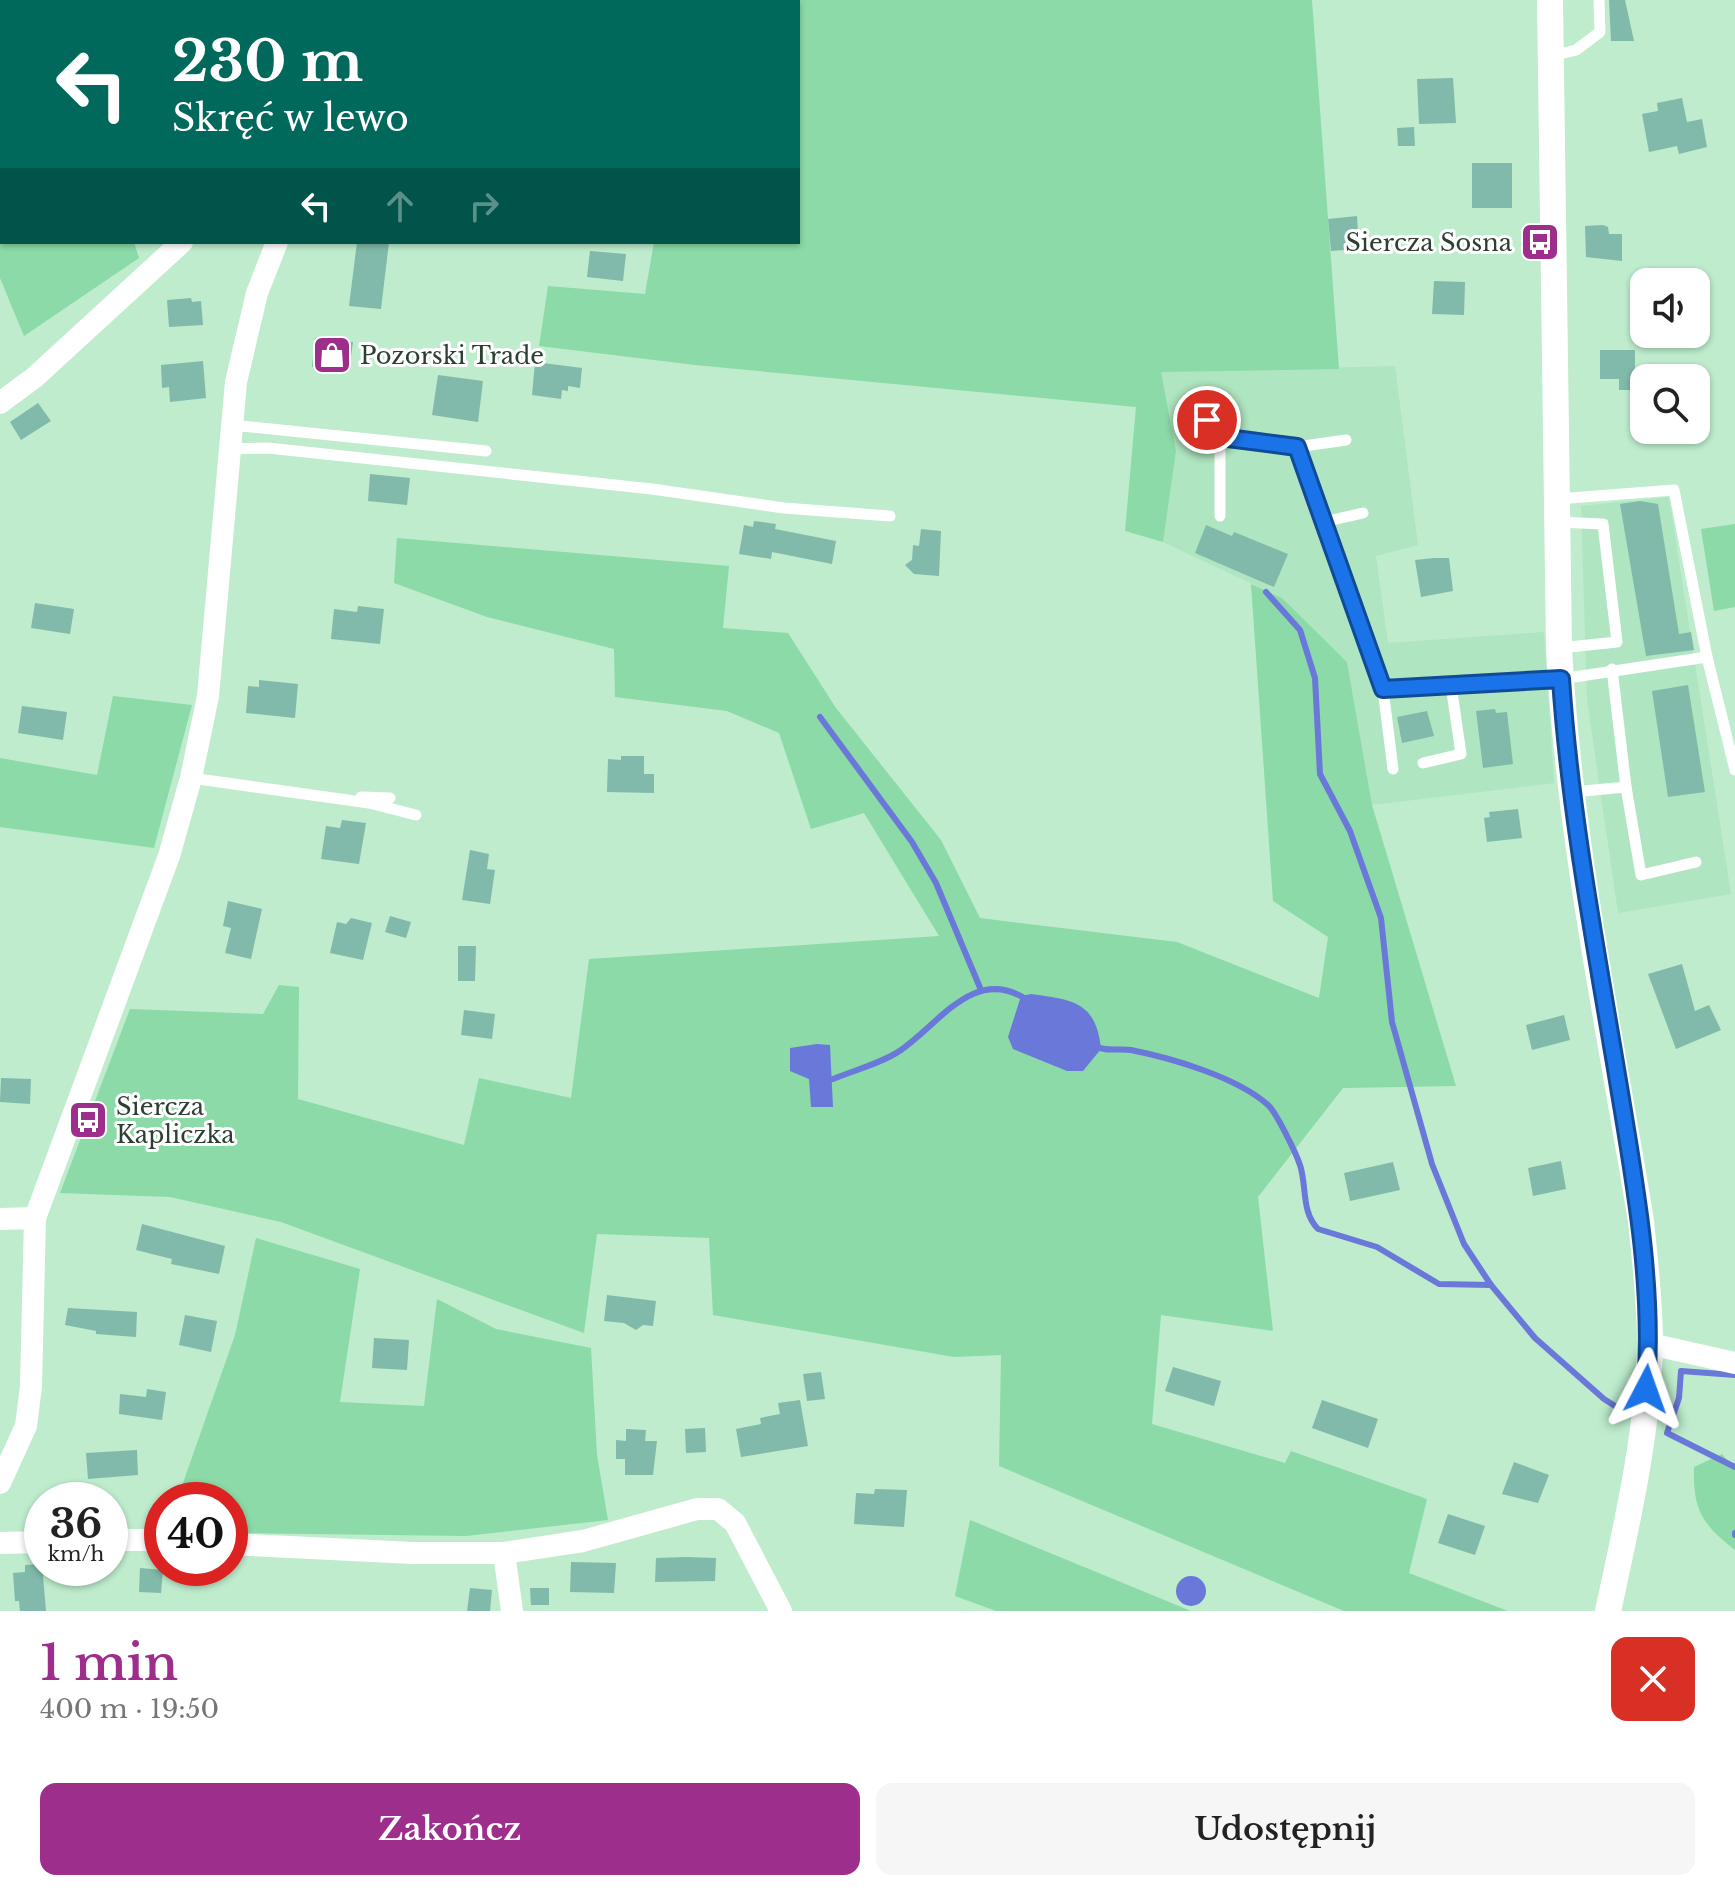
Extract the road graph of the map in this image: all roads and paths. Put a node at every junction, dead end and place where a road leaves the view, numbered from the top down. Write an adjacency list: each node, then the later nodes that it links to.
1 (1550, 0): 3 (street)
2 (1599, 0): 3 (lane)
3 (1551, 56): 14 (street)
4 (180, 244): 6 (street)
5 (276, 244): 8 (street)
6 (0, 403)
7 (1194, 403): 9 (lane)
8 (231, 425): 12 (street); 13 (lane)
9 (1220, 437): 11 (lane); 17 (lane)
10 (1346, 440): 11 (lane)
11 (1297, 447): 18 (lane)
12 (228, 450): 16 (lane); 28 (street)
13 (486, 451)
14 (1557, 511): 19 (street); 19 (lane); 20 (lane)
15 (1363, 513): 18 (lane)
16 (890, 516)
17 (1220, 516)
18 (1324, 522): 24 (lane)
19 (1559, 648): 22 (street)
20 (1707, 657): 21 (lane); 27 (lane)
21 (1612, 669): 22 (lane); 29 (lane)
22 (1561, 679): 23 (lane); 30 (street)
23 (1451, 685): 24 (lane); 25 (lane)
24 (1383, 689): 26 (lane)
25 (1423, 763)
26 (1393, 769)
27 (1735, 770)
28 (191, 778): 31 (lane); 35 (street)
29 (1626, 787): 30 (lane); 34 (lane)
30 (1571, 793): 37 (street)
31 (317, 796): 32 (lane); 33 (lane)
32 (390, 798)
33 (416, 815)
34 (1696, 862)
35 (35, 1218): 36 (street); 39 (street)
36 (0, 1219)
37 (1650, 1344): 38 (street); 46 (street)
38 (1735, 1363)
39 (0, 1483)
40 (24, 1542): 41 (street)
41 (0, 1543)
42 (248, 1545): 43 (street)
43 (504, 1553): 44 (street); 45 (street)
44 (512, 1611)
45 (781, 1611)
46 (1608, 1611)

